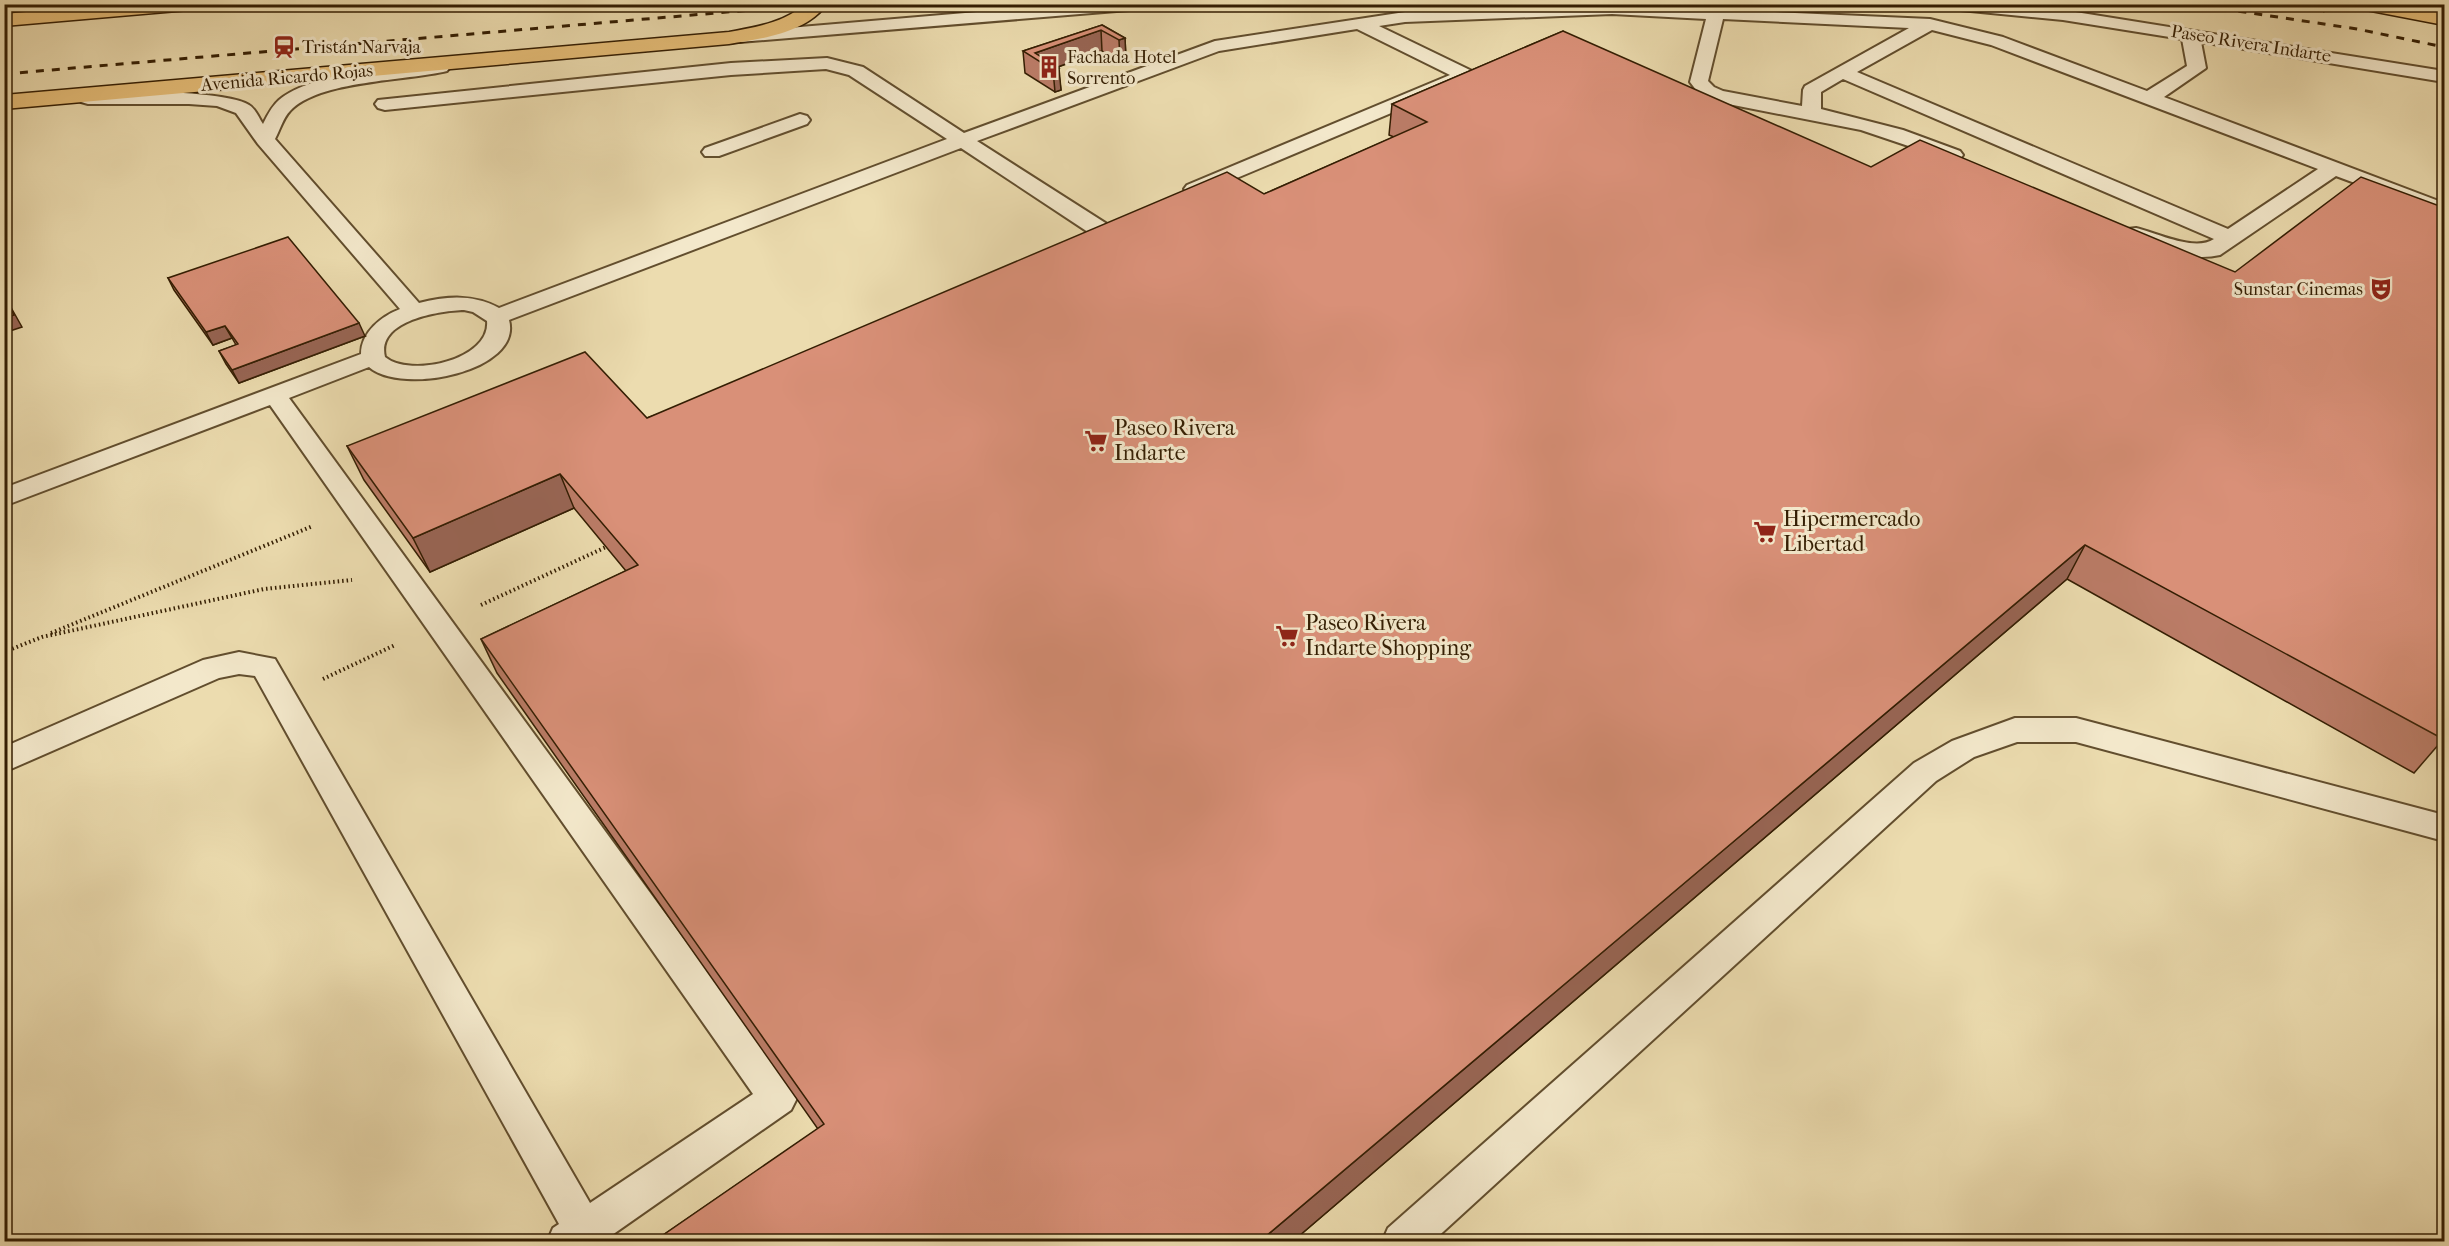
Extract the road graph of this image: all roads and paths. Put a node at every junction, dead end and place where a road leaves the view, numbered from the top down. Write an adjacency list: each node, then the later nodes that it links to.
1 (189, 4): 9 (main road)
2 (788, 4): 13 (main road, Avenida Ricardo Rojas)
3 (817, 4): 13 (main road, Avenida Ricardo Rojas)
4 (1141, 4): 13 (lane)
5 (1950, 4): 12 (lane, Paseo Rivera Indarte)
6 (2366, 4): 8 (main road)
7 (1716, 14): 10 (lane); 11 (lane); 21 (lane)
8 (2445, 19)
9 (4, 20)
10 (1359, 23): 24 (lane); 28 (lane)
11 (1930, 24): 15 (lane); 18 (lane)
12 (2190, 34): 16 (lane, Paseo Rivera Indarte); 18 (lane)
13 (714, 39): 14 (main road, Avenida Ricardo Rojas)
14 (478, 61): 17 (main road, Avenida Ricardo Rojas); 23 (lane)
15 (1842, 72): 21 (lane); 34 (lane)
16 (2445, 75)
17 (59, 98): 19 (main road, Avenida Ricardo Rojas); 23 (lane)
18 (2150, 98): 27 (lane)
19 (4, 102)
20 (385, 104): 24 (lane)
21 (1810, 113): 26 (lane)
22 (800, 120): 25 (lane)
23 (265, 140): 35 (lane)
24 (962, 140): 32 (lane); 36 (lane)
25 (712, 152)
26 (1967, 161)
27 (2334, 168): 29 (lane); 34 (lane)
28 (1176, 197)
29 (2445, 210)
30 (1121, 220): 32 (lane)
31 (2119, 226): 34 (lane)
32 (1099, 229): 33 (lane)
33 (1077, 238)
34 (2230, 238)
35 (414, 311): 36 (lane); 37 (lane)
36 (498, 316): 37 (lane)
37 (373, 357): 38 (lane)
38 (274, 394): 39 (lane); 40 (lane)
39 (4, 498)
40 (355, 509): 41 (lane); 42 (path)
41 (403, 575): 42 (path); 46 (lane)
42 (42, 637): 43 (path)
43 (4, 652)
44 (4, 760): 46 (lane)
45 (2445, 828): 47 (lane)
46 (576, 1236)
47 (1402, 1242)

